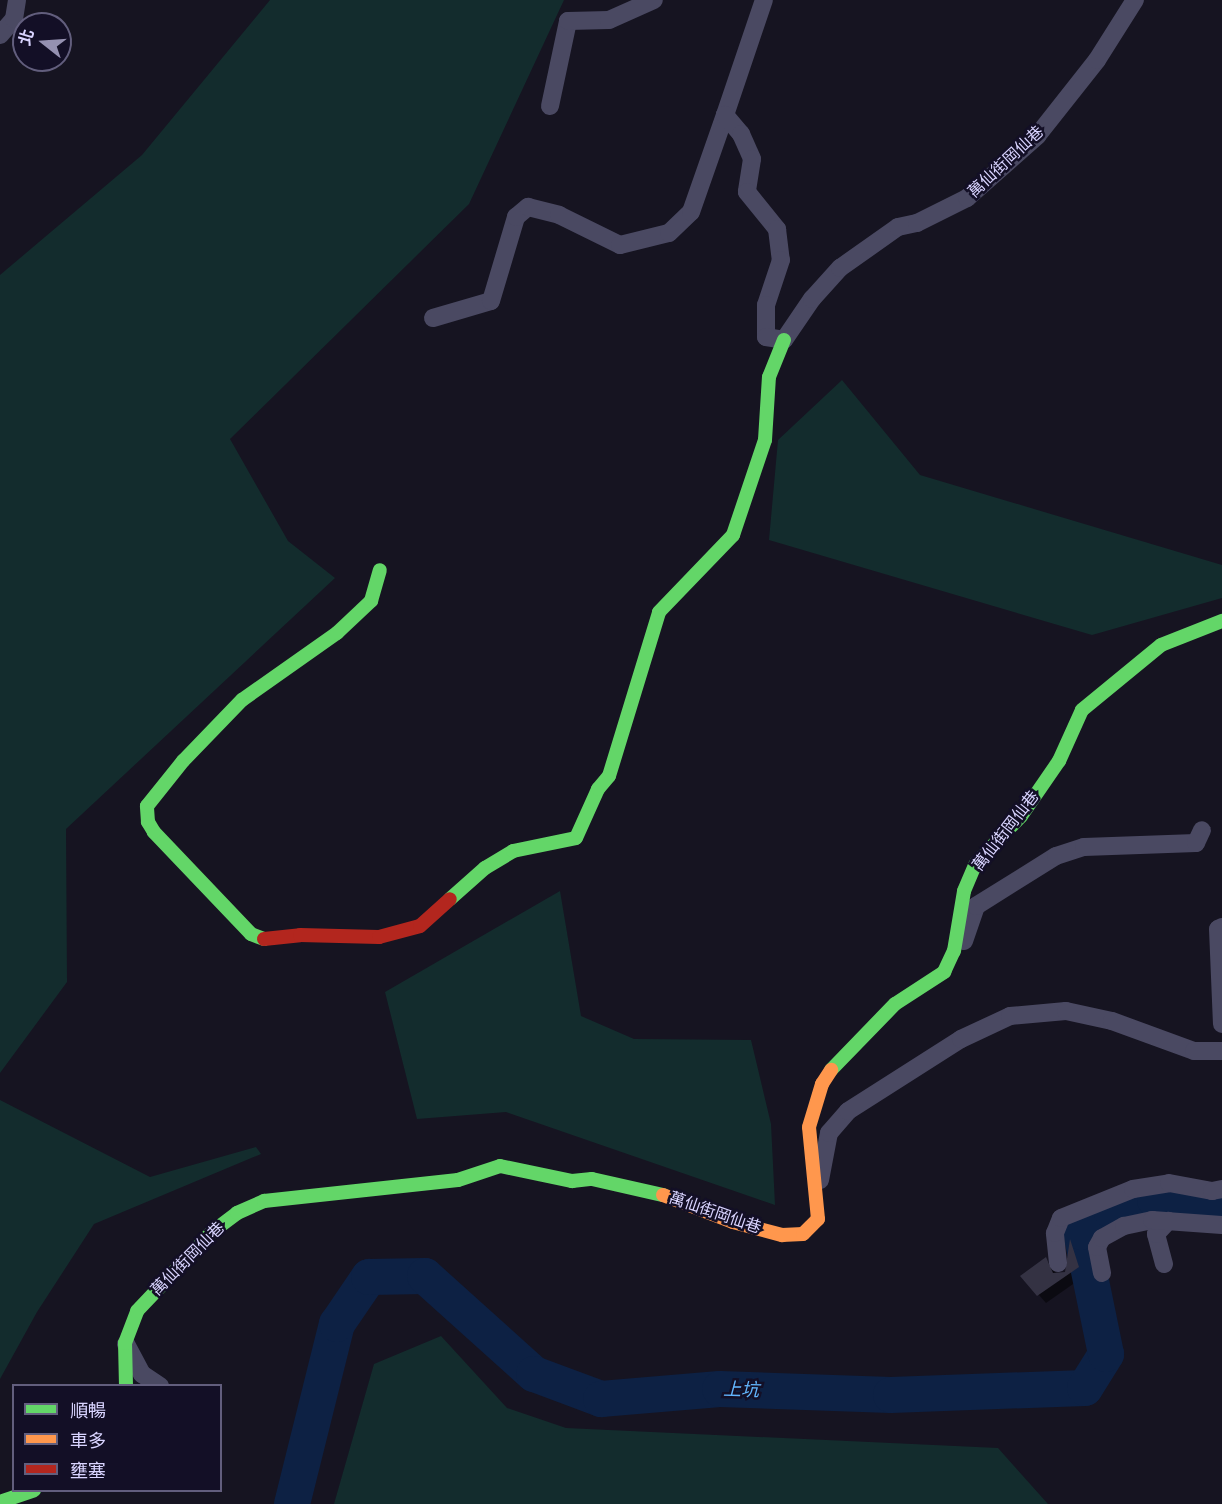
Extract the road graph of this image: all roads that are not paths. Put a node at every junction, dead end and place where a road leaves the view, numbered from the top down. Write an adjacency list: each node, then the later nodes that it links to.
1 (17, 0): 5 (street)
2 (654, 0): 6 (street)
3 (764, 0): 7 (street)
4 (1135, 0): 9 (street, 萬仙街岡仙巷)
5 (0, 35)
6 (550, 106)
7 (725, 115): 8 (street); 9 (street)
8 (433, 318)
9 (784, 340): 10 (street)
10 (380, 570)
11 (1222, 621): 14 (street, 萬仙街岡仙巷)
12 (1202, 830): 14 (street)
13 (1222, 927): 15 (street)
14 (954, 951): 18 (street, 萬仙街岡仙巷)
15 (1222, 1024)
16 (1222, 1051): 18 (street)
17 (1222, 1189): 21 (street)
18 (817, 1193): 24 (street, 萬仙街岡仙巷)
19 (1168, 1221): 20 (street); 22 (street); 23 (street)
20 (1222, 1225)
21 (1059, 1263)
22 (1164, 1264)
23 (1102, 1274)
24 (125, 1343): 25 (street, 萬仙街岡仙巷); 26 (street)
25 (126, 1384)
26 (157, 1384)
27 (31, 1492): 28 (street)
28 (0, 1502)

